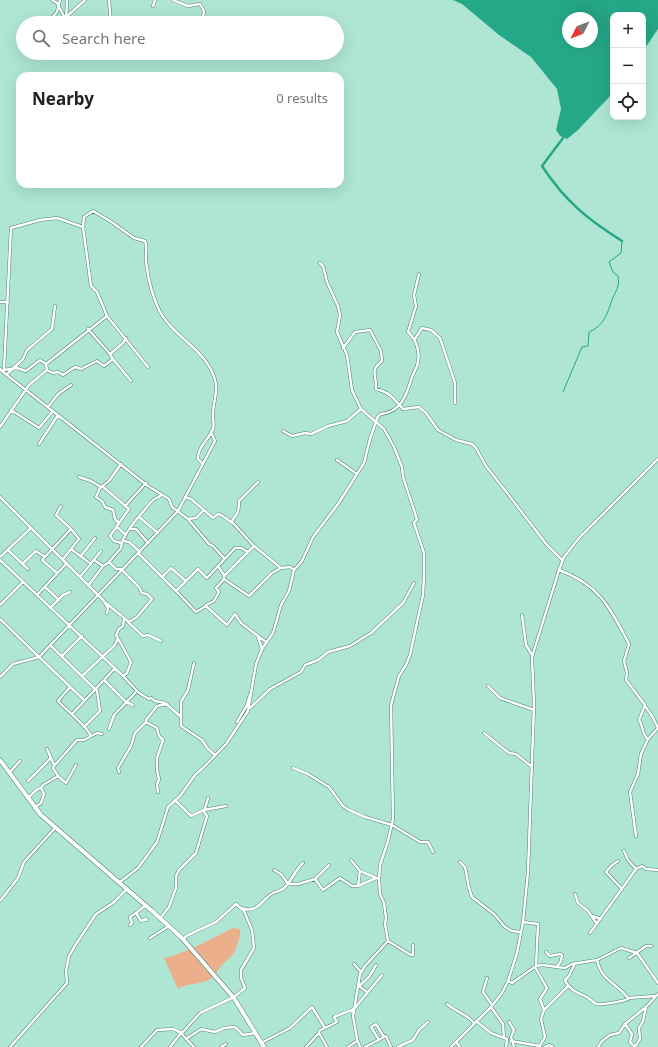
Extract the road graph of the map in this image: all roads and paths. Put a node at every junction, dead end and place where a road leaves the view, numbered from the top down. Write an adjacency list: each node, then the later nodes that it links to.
1 (52, 0): 9 (street)
2 (60, 0): 9 (street)
3 (67, 0): 12 (street)
4 (85, 0): 13 (street)
5 (109, 0): 14 (street)
6 (155, 0): 8 (street)
7 (173, 0): 15 (street)
8 (153, 6)
9 (58, 7): 10 (street); 11 (street)
10 (54, 16)
11 (64, 16)
12 (65, 16)
13 (67, 16)
14 (110, 16)
15 (203, 16)
16 (83, 226): 20 (street); 22 (street); 51 (street)
17 (320, 263): 26 (street)
18 (419, 274): 25 (street)
19 (0, 302): 20 (street)
20 (8, 302): 34 (street)
21 (55, 306): 32 (street)
22 (107, 316): 23 (street); 24 (street)
23 (88, 330): 27 (street); 29 (street)
24 (126, 338): 27 (street); 30 (street)
25 (415, 339): 39 (street); 40 (street)
26 (343, 348): 40 (street); 42 (street)
27 (110, 354): 28 (street)
28 (113, 359): 33 (street); 36 (street)
29 (46, 364): 32 (street); 33 (street)
30 (148, 367)
31 (0, 369): 34 (street)
32 (12, 369): 34 (street); 35 (street)
33 (47, 370): 38 (street)
34 (4, 371): 35 (street)
35 (7, 374): 38 (street)
36 (131, 381)
37 (71, 385): 41 (street)
38 (26, 390): 41 (street); 43 (street)
39 (455, 403)
40 (399, 405): 48 (street); 95 (street)
41 (48, 407): 44 (street)
42 (361, 409): 48 (street); 50 (street)
43 (11, 410): 44 (street); 47 (street)
44 (53, 411): 45 (street)
45 (58, 415): 52 (street); 55 (street)
46 (0, 420): 47 (street)
47 (3, 422): 49 (street)
48 (376, 423): 57 (street); 192 (street)
49 (0, 427)
50 (283, 431)
51 (211, 432): 56 (street); 56 (street)
52 (39, 444)
53 (658, 459): 95 (street)
54 (337, 460): 57 (street)
55 (121, 464): 60 (street); 61 (street)
56 (203, 464): 64 (street)
57 (357, 474): 105 (street)
58 (79, 477): 61 (street)
59 (258, 482): 72 (street)
60 (146, 483): 62 (street); 66 (street)
61 (101, 487): 66 (street); 71 (street)
62 (161, 495): 68 (street); 69 (street)
63 (0, 497): 74 (street)
64 (185, 497): 67 (street); 68 (street)
65 (61, 506): 75 (street)
66 (125, 506): 71 (street)
67 (204, 510): 70 (street); 72 (street)
68 (178, 511): 70 (street); 77 (street)
69 (139, 517): 76 (street); 77 (street)
70 (188, 519): 93 (street)
71 (118, 522): 73 (street)
72 (231, 522): 82 (street)
73 (117, 527): 78 (street); 80 (street)
74 (31, 528): 83 (street); 85 (street)
75 (70, 529): 83 (street); 84 (street)
76 (130, 529): 78 (street); 81 (street)
77 (158, 533): 81 (street)
78 (126, 535): 80 (street)
79 (95, 538): 89 (street)
80 (122, 542): 88 (street); 96 (street)
81 (148, 543): 88 (street)
82 (254, 546): 87 (street); 102 (street)
83 (53, 549): 90 (street); 92 (street)
84 (71, 549): 89 (street); 92 (street)
85 (8, 550): 91 (street); 98 (street)
86 (101, 551): 94 (street)
87 (249, 551): 93 (street); 110 (street)
88 (139, 552): 104 (street); 108 (street)
89 (81, 556): 99 (street)
90 (45, 557): 98 (street); 107 (street)
91 (0, 559): 112 (street)
92 (63, 559): 97 (street)
93 (224, 559): 101 (street)
94 (94, 560): 99 (street); 100 (street)
95 (562, 560): 106 (street)
96 (109, 562): 100 (street); 104 (street)
97 (67, 563): 107 (street); 109 (street)
98 (22, 564): 103 (street)
99 (91, 564): 109 (street)
100 (103, 566): 115 (street)
101 (218, 566): 110 (street); 111 (street)
102 (281, 568): 105 (street); 110 (street)
103 (28, 569)
104 (123, 570): 119 (street); 129 (street)
105 (294, 570): 135 (street)
106 (558, 570): 139 (street); 156 (street)
107 (57, 573): 114 (street)
108 (162, 576): 111 (street); 116 (street)
109 (80, 577): 115 (street)
110 (224, 578): 123 (street)
111 (186, 581): 116 (street)
112 (23, 582): 118 (street); 122 (street)
113 (414, 583): 158 (street)
114 (45, 586): 118 (street); 120 (street)
115 (88, 586): 119 (street)
116 (176, 591): 123 (street)
117 (70, 592): 120 (street)
118 (37, 594): 124 (street)
119 (98, 595): 121 (street); 130 (street)
120 (59, 600): 124 (street)
121 (104, 600): 125 (street); 128 (street)
122 (0, 605)
123 (205, 606): 132 (street)
124 (50, 608): 130 (street)
125 (107, 613)
126 (522, 615): 139 (street)
127 (0, 619): 141 (street)
128 (124, 619): 129 (street); 133 (street)
129 (128, 622): 134 (street)
130 (69, 625): 131 (street); 136 (street)
131 (82, 636): 138 (street); 140 (street)
132 (258, 636): 135 (street); 137 (street)
133 (117, 640): 138 (street); 145 (street)
134 (161, 641)
135 (266, 642): 137 (street)
136 (50, 645): 140 (street); 141 (street)
137 (262, 649): 148 (street)
138 (103, 655): 143 (street); 144 (street)
139 (532, 655): 159 (street)
140 (62, 656): 144 (street)
141 (39, 657): 146 (street); 150 (street)
142 (194, 663): 161 (street)
143 (115, 668): 145 (street); 147 (street)
144 (82, 676): 151 (street)
145 (123, 676): 152 (street)
146 (0, 677)
147 (104, 680): 151 (street); 154 (street)
148 (252, 686): 158 (street); 166 (street)
149 (488, 686): 159 (street)
150 (70, 687): 153 (street); 160 (street)
151 (95, 688): 153 (street); 163 (street)
152 (137, 691): 154 (street); 155 (street)
153 (84, 700): 160 (street)
154 (126, 702): 157 (street); 165 (street)
155 (167, 704): 161 (street); 162 (street)
156 (645, 705): 164 (street); 170 (street)
157 (133, 706)
158 (249, 709): 166 (street)
159 (534, 710): 178 (street)
160 (73, 714): 163 (street)
161 (180, 716): 172 (street)
162 (146, 722): 180 (street); 185 (street)
163 (84, 727): 169 (street)
164 (658, 728): 170 (street)
165 (109, 729)
166 (234, 730): 172 (street)
167 (484, 733): 178 (street)
168 (102, 734): 169 (street)
169 (90, 736): 177 (street)
170 (648, 740): 194 (street)
171 (48, 749): 173 (street)
172 (215, 755): 188 (street)
173 (51, 758): 177 (street); 183 (street)
174 (0, 760): 181 (main road)
175 (20, 761): 181 (street)
176 (76, 765): 182 (street)
177 (54, 766): 182 (street)
178 (532, 767): 222 (street)
179 (293, 768): 192 (street)
180 (119, 772)
181 (9, 773): 186 (main road)
182 (58, 776): 184 (street)
183 (28, 781)
184 (41, 788): 186 (street); 189 (street)
185 (158, 792)
186 (28, 798): 189 (main road)
187 (208, 798): 191 (street)
188 (175, 800): 191 (street); 208 (street)
189 (34, 806): 193 (main road)
190 (226, 806): 191 (street)
191 (204, 810): 218 (street)
192 (392, 825): 196 (street); 206 (street)
193 (55, 827): 208 (main road); 214 (street)
194 (636, 836)
195 (624, 851): 202 (street)
196 (433, 852)
197 (351, 860): 205 (street)
198 (618, 861): 212 (street)
199 (460, 862): 226 (street)
200 (303, 863): 209 (street)
201 (330, 865): 207 (street)
202 (636, 868): 204 (street); 212 (street)
203 (274, 870): 209 (street)
204 (658, 870)
205 (360, 871): 206 (street); 210 (street)
206 (378, 878): 210 (street); 230 (street)
207 (315, 879): 209 (street); 210 (street)
208 (121, 882): 211 (main road); 218 (main road)
209 (288, 884): 216 (street)
210 (358, 886)
211 (128, 889): 215 (main road); 280 (street)
212 (622, 889): 220 (street)
213 (575, 894): 219 (street)
214 (0, 901)
215 (146, 905): 217 (street); 225 (main road)
216 (241, 908): 229 (street); 252 (street)
217 (136, 914): 221 (street); 224 (street)
218 (162, 916): 229 (main road)
219 (592, 916): 220 (street); 223 (street)
220 (601, 919): 223 (street)
221 (147, 920)
222 (523, 922): 226 (street); 241 (street)
223 (597, 924): 227 (street)
224 (130, 925)
225 (169, 926): 228 (street); 233 (main road)
226 (520, 932): 246 (street)
227 (590, 933)
228 (150, 938)
229 (184, 938): 233 (main road)
230 (388, 941): 231 (street); 243 (street)
231 (413, 945)
232 (652, 946): 235 (street)
233 (191, 947): 252 (main road)
234 (546, 952): 242 (street)
235 (637, 953): 236 (street); 237 (street); 247 (street)
236 (628, 958)
237 (597, 960): 239 (street); 255 (street)
238 (354, 964): 243 (street)
239 (575, 964): 242 (street); 249 (street)
240 (376, 965): 248 (street)
241 (536, 967): 242 (street); 246 (street); 262 (street)
242 (557, 968)
243 (361, 972): 248 (street)
244 (382, 975): 250 (street)
245 (488, 978): 259 (street)
246 (508, 981): 259 (street)
247 (658, 983)
248 (359, 986): 250 (street); 253 (street)
249 (568, 986): 255 (street); 262 (street)
250 (367, 992): 256 (street)
251 (657, 995): 254 (street); 261 (street)
252 (234, 996): 268 (street); 269 (main road); 279 (main road)
253 (356, 997): 256 (street); 260 (street)
254 (636, 997): 255 (street); 257 (street)
255 (628, 998)
256 (361, 1001): 260 (street)
257 (631, 1002)
258 (447, 1004): 264 (street)
259 (491, 1006): 264 (street); 272 (street)
260 (354, 1008): 267 (street); 275 (street)
261 (646, 1008): 266 (street); 299 (street)
262 (544, 1010): 296 (street)
263 (428, 1022): 291 (street)
264 (475, 1022): 272 (street); 277 (street)
265 (509, 1022): 276 (street)
266 (625, 1024): 298 (street); 299 (street)
267 (324, 1028): 270 (street); 279 (street)
268 (181, 1033): 273 (street); 281 (street); 282 (street)
269 (255, 1033): 273 (street); 279 (main road)
270 (319, 1033): 285 (street); 286 (street)
271 (384, 1037): 274 (street); 274 (street); 290 (street)
272 (504, 1037): 294 (street)
273 (186, 1039): 283 (street)
274 (379, 1040): 289 (street)
275 (357, 1041): 287 (street); 288 (street)
276 (511, 1041): 295 (street); 296 (street)
277 (456, 1042): 292 (street); 293 (street)
278 (226, 1044): 284 (street)
279 (263, 1045)
280 (10, 1047)
281 (141, 1047)
282 (170, 1047)
283 (194, 1047)
284 (221, 1047)
285 (306, 1047)
286 (327, 1047)
287 (348, 1047)
288 (360, 1047)
289 (365, 1047)
290 (391, 1047)
291 (398, 1047)
292 (451, 1047)
293 (460, 1047)
294 (506, 1047)
295 (514, 1047)
296 (541, 1047): 297 (street)
297 (553, 1047)
298 (598, 1047)
299 (635, 1047)

